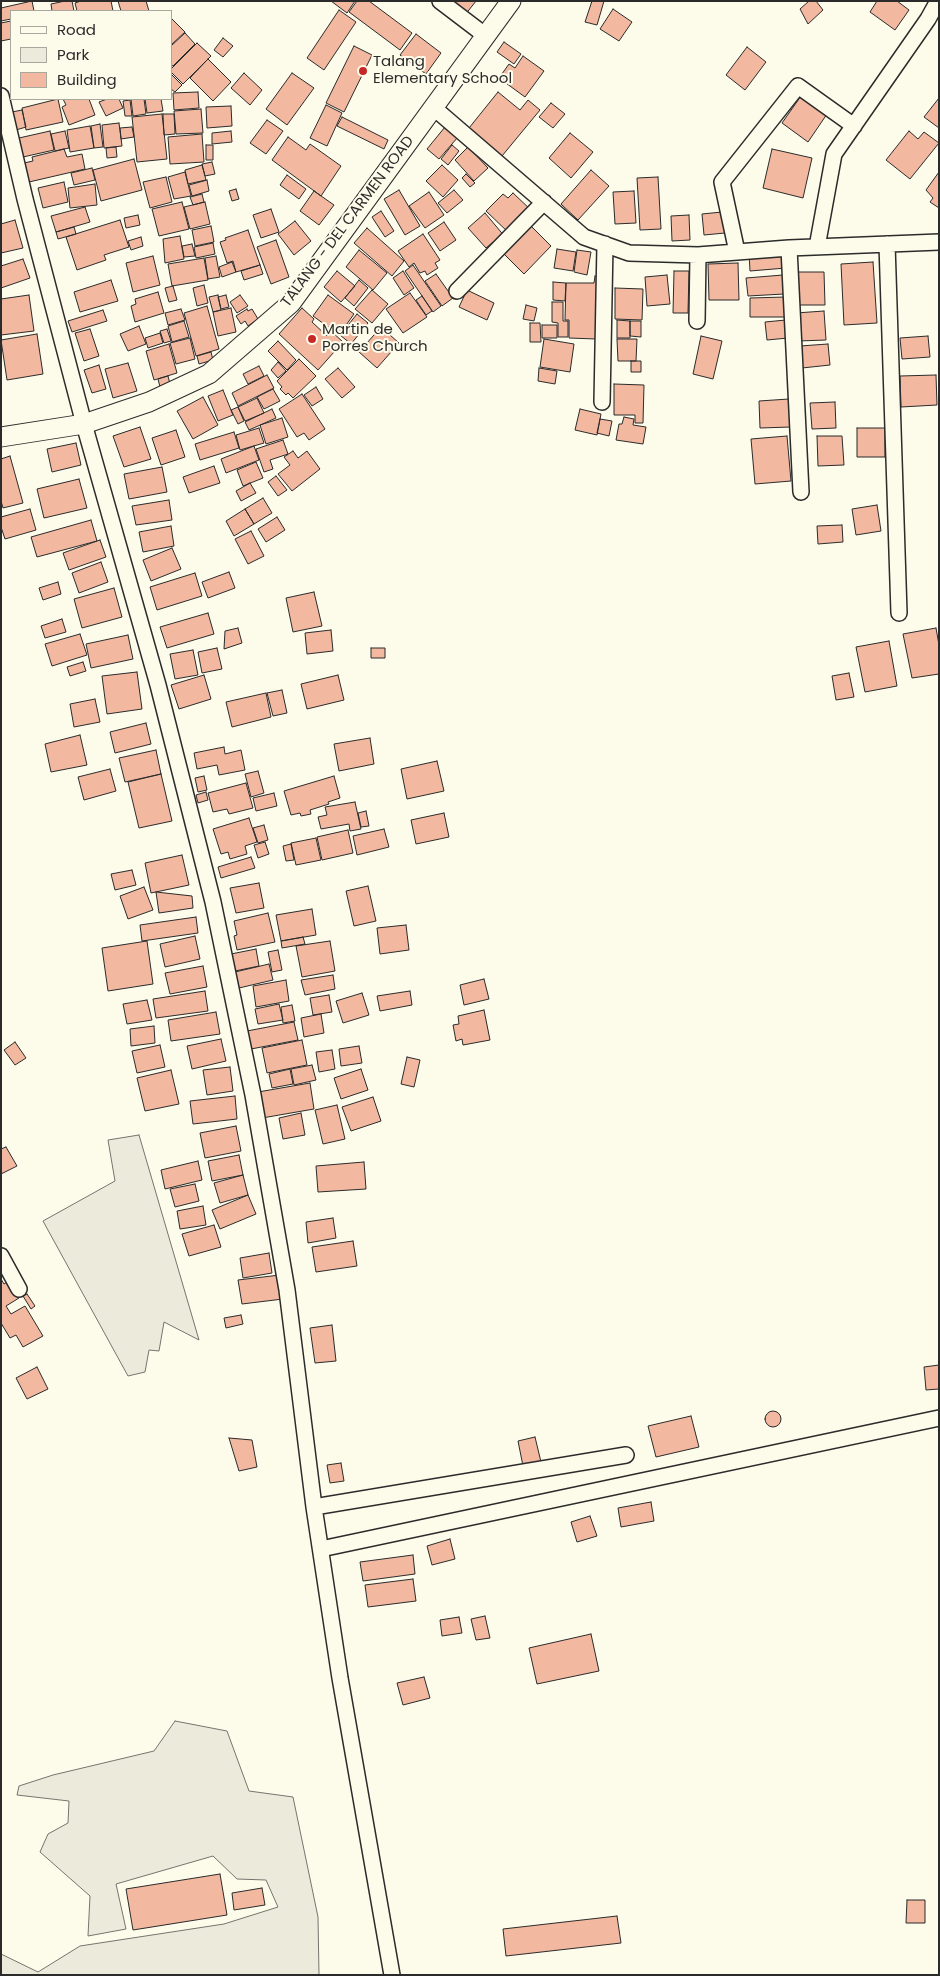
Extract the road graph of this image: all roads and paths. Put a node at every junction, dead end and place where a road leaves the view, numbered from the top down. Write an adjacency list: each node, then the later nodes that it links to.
1 (440, 1): 4 (street)
2 (511, 1): 4 (street, TALANG - DEL CARMEN ROAD)
3 (938, 1): 7 (street)
4 (486, 36): 6 (street, TALANG - DEL CARMEN ROAD)
5 (1, 96): 19 (street)
6 (434, 108): 8 (street); 19 (street, TALANG - DEL CARMEN ROAD)
7 (854, 126): 12 (street); 14 (street)
8 (544, 202): 10 (street); 16 (street)
9 (939, 242): 11 (street)
10 (605, 244): 15 (street); 18 (street)
11 (888, 244): 12 (street); 22 (street)
12 (817, 246): 13 (street)
13 (789, 248): 14 (street); 21 (street)
14 (737, 252): 15 (street)
15 (698, 255): 17 (street)
16 (457, 291)
17 (697, 321)
18 (602, 402)
19 (84, 424): 20 (street, TALANG - DEL CARMEN ROAD); 27 (street)
20 (1, 437)
21 (801, 492)
22 (899, 613)
23 (1, 1256): 24 (street)
24 (19, 1289)
25 (939, 1418): 28 (street)
26 (626, 1455): 27 (street)
27 (314, 1507): 28 (street)
28 (321, 1549): 29 (street)
29 (392, 1975)

